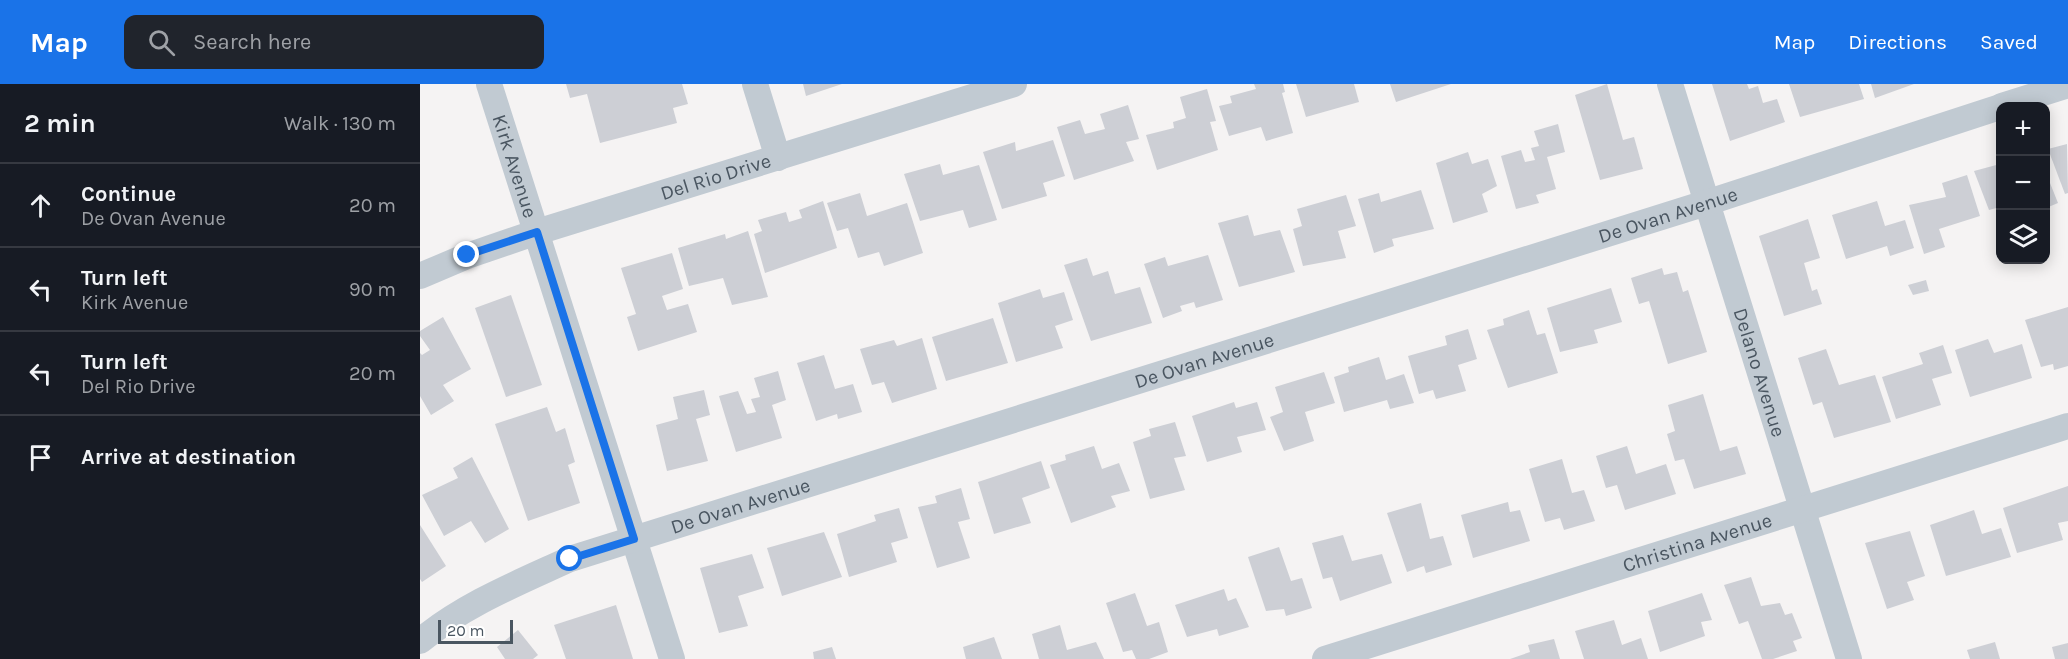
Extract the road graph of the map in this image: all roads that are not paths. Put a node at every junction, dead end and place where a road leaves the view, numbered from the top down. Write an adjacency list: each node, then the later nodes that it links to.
1 (489, 84): 10 (street, Kirk Avenue)
2 (756, 84): 8 (street)
3 (1014, 84): 8 (street, Del Rio Drive)
4 (1670, 84): 9 (street, Delano Avenue)
5 (2068, 85): 6 (street, De Ovan Avenue)
6 (2016, 102)
7 (1996, 109): 9 (street, De Ovan Avenue)
8 (778, 158): 10 (street, Del Rio Drive)
9 (1706, 203): 13 (street, Delano Avenue); 14 (street, De Ovan Avenue)
10 (537, 232): 11 (street, Del Rio Drive); 14 (street, Kirk Avenue)
11 (420, 276)
12 (2068, 426): 13 (street, Christina Avenue)
13 (1802, 510): 17 (street, Christina Avenue); 18 (street, Delano Avenue)
14 (634, 539): 15 (street, De Ovan Avenue); 16 (street, Kirk Avenue)
15 (420, 641)
16 (672, 659)
17 (1325, 659)
18 (1849, 659)

